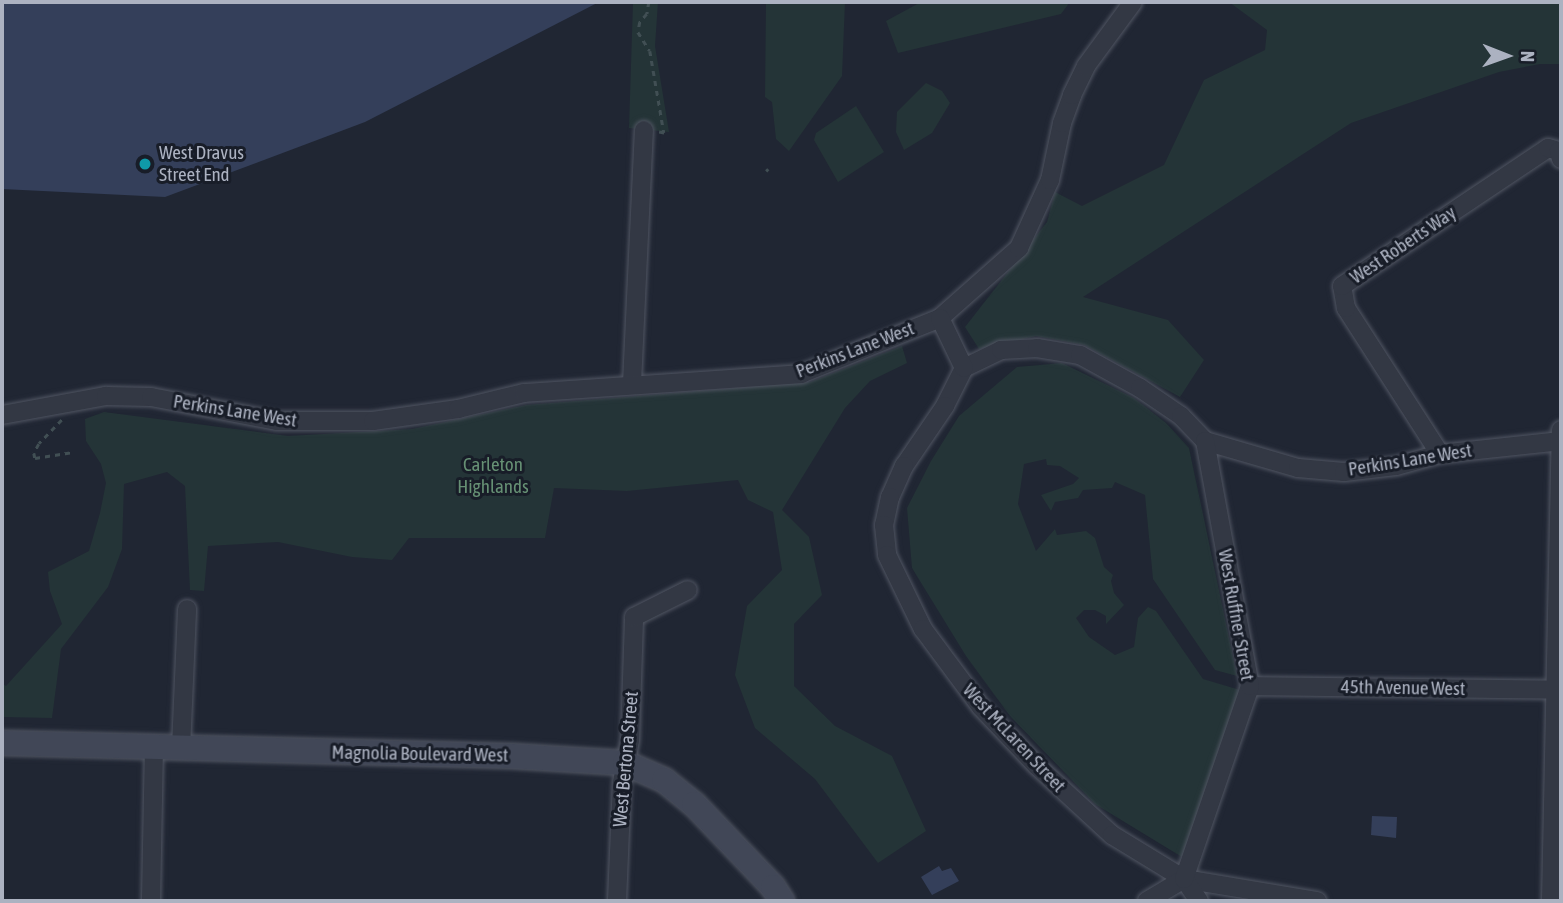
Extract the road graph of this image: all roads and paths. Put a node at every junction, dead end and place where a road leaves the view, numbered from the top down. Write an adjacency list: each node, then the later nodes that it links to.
1 (649, 2): 4 (path)
2 (1133, 2): 6 (street)
3 (644, 130): 8 (street)
4 (664, 133)
5 (1560, 155): 15 (street, West Roberts Way)
6 (940, 318): 7 (street, Perkins Lane West); 8 (street, Perkins Lane West)
7 (964, 368): 12 (street, Perkins Lane West); 24 (street, West McLaren Street)
8 (632, 383): 9 (street, Perkins Lane West)
9 (66, 403): 10 (street, Perkins Lane West); 14 (path)
10 (2, 415)
11 (1561, 430): 13 (street)
12 (1205, 441): 15 (street, Perkins Lane West); 18 (street, West Ruffner Street)
13 (1561, 441): 15 (street, Perkins Lane West); 19 (street)
14 (72, 452)
15 (1440, 454)
16 (688, 590): 23 (street, West Bertona Street)
17 (187, 609): 22 (street)
18 (1250, 686): 19 (street, 45th Avenue West); 24 (street, West Ruffner Street)
19 (1556, 690): 31 (street)
20 (2, 743): 21 (street, Magnolia Boulevard West)
21 (154, 747): 22 (street, Magnolia Boulevard West); 25 (street)
22 (181, 748): 23 (street, Magnolia Boulevard West)
23 (625, 763): 26 (street, West Bertona Street); 27 (street, Magnolia Boulevard West)
24 (1184, 879): 28 (street); 29 (street); 30 (street)
25 (151, 901)
26 (617, 901)
27 (782, 901)
28 (1147, 901)
29 (1199, 901)
30 (1317, 901)
31 (1551, 901)

